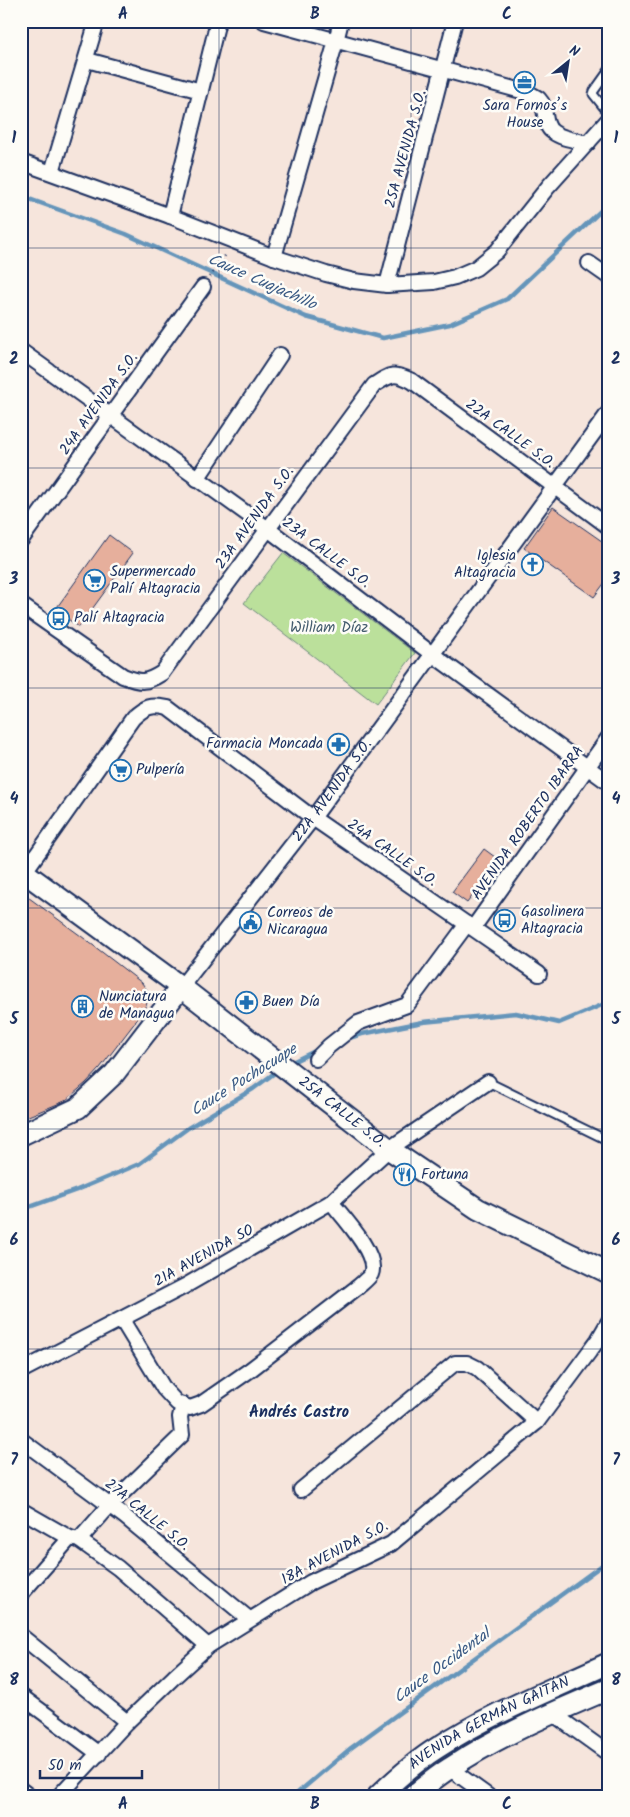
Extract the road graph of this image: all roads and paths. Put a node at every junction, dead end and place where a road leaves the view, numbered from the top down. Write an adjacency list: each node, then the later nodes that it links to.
1 (97, 21): 7 (street)
2 (218, 21): 10 (street)
3 (264, 21): 6 (street)
4 (340, 21): 6 (street)
5 (455, 21): 8 (street, 25A AVENIDA S.O.)
6 (336, 41): 8 (street); 17 (street)
7 (87, 60): 10 (street); 15 (street)
8 (444, 70): 13 (street); 21 (street, 25A AVENIDA S.O.)
9 (609, 70): 11 (lane)
10 (201, 91): 16 (street)
11 (609, 114)
12 (609, 119): 13 (street)
13 (588, 142): 21 (street)
14 (21, 162): 15 (street)
15 (52, 172): 16 (street)
16 (170, 216): 17 (street)
17 (274, 257): 21 (street)
18 (221, 262): 22 (path)
19 (588, 262): 20 (street)
20 (609, 277)
21 (387, 286)
22 (203, 287): 27 (street, 24A AVENIDA S.O.)
23 (21, 351): 27 (street, 23A CALLE S.O.)
24 (280, 355): 28 (street)
25 (388, 375): 29 (street, 22A CALLE S.O.); 31 (street, 23A AVENIDA S.O.)
26 (609, 412): 29 (street, 22A AVENIDA S.O.)
27 (110, 416): 28 (street, 23A CALLE S.O.); 32 (street, 24A AVENIDA S.O.)
28 (197, 479): 31 (street, 23A CALLE S.O.)
29 (554, 486): 30 (street, 22A CALLE S.O.); 34 (street, 22A AVENIDA S.O.)
30 (609, 527)
31 (268, 529): 33 (street, 23A AVENIDA S.O.); 34 (street, 23A CALLE S.O.)
32 (21, 540)
33 (21, 605)
34 (432, 654): 36 (street, 23A CALLE S.O.); 38 (street, 22A AVENIDA S.O.)
35 (609, 737): 36 (street, AVENIDA ROBERTO IBARRA)
36 (586, 767): 37 (street, 23A CALLE S.O.); 40 (street, AVENIDA ROBERTO IBARRA)
37 (609, 783)
38 (313, 818): 39 (street, 24A CALLE S.O.); 40 (street, 24A CALLE S.O.); 42 (street, 22A AVENIDA S.O.)
39 (22, 873): 42 (street, 25A CALLE S.O.)
40 (470, 926): 41 (street, 24A CALLE S.O.); 43 (street, AVENIDA ROBERTO IBARRA)
41 (539, 974)
42 (181, 987): 45 (street, 22A AVENIDA S.O.); 47 (street, 25A CALLE S.O.)
43 (316, 1059)
44 (488, 1082): 46 (lane); 47 (street, 21A AVENIDA SO)
45 (21, 1135)
46 (609, 1141)
47 (389, 1149): 48 (street, 21A AVENIDA SO); 49 (street, 25A CALLE S.O.)
48 (331, 1202): 50 (street, 21A AVENIDA SO); 53 (street)
49 (609, 1273)
50 (122, 1320): 52 (street, 21A AVENIDA SO); 53 (street)
51 (609, 1321): 54 (street, 18A AVENIDA S.O.)
52 (21, 1371)
53 (183, 1405): 57 (street)
54 (538, 1422): 56 (street); 61 (street, 18A AVENIDA S.O.)
55 (21, 1440): 57 (street, 27A CALLE S.O.)
56 (302, 1490)
57 (110, 1505): 59 (street); 61 (street, 27A CALLE S.O.)
58 (21, 1510): 59 (street)
59 (75, 1539): 60 (street); 63 (street)
60 (21, 1594)
61 (249, 1619): 63 (street, 18A AVENIDA S.O.)
62 (21, 1636): 68 (street)
63 (208, 1646): 68 (street, 18A AVENIDA S.O.)
64 (609, 1663): 75 (street, AVENIDA GERMÁN GAITÁN)
65 (609, 1689): 67 (street, AVENIDA GERMÁN GAITÁN)
66 (21, 1696): 69 (street)
67 (552, 1713): 70 (street); 71 (street, AVENIDA GERMÁN GAITÁN)
68 (127, 1722): 69 (street, 18A AVENIDA S.O.)
69 (99, 1754): 74 (street, 18A AVENIDA S.O.)
70 (609, 1754)
71 (449, 1768): 76 (street, AVENIDA GERMÁN GAITÁN); 77 (street)
72 (21, 1790): 73 (street)
73 (29, 1796)
74 (59, 1796)
75 (378, 1796)
76 (413, 1796)
77 (488, 1796)

